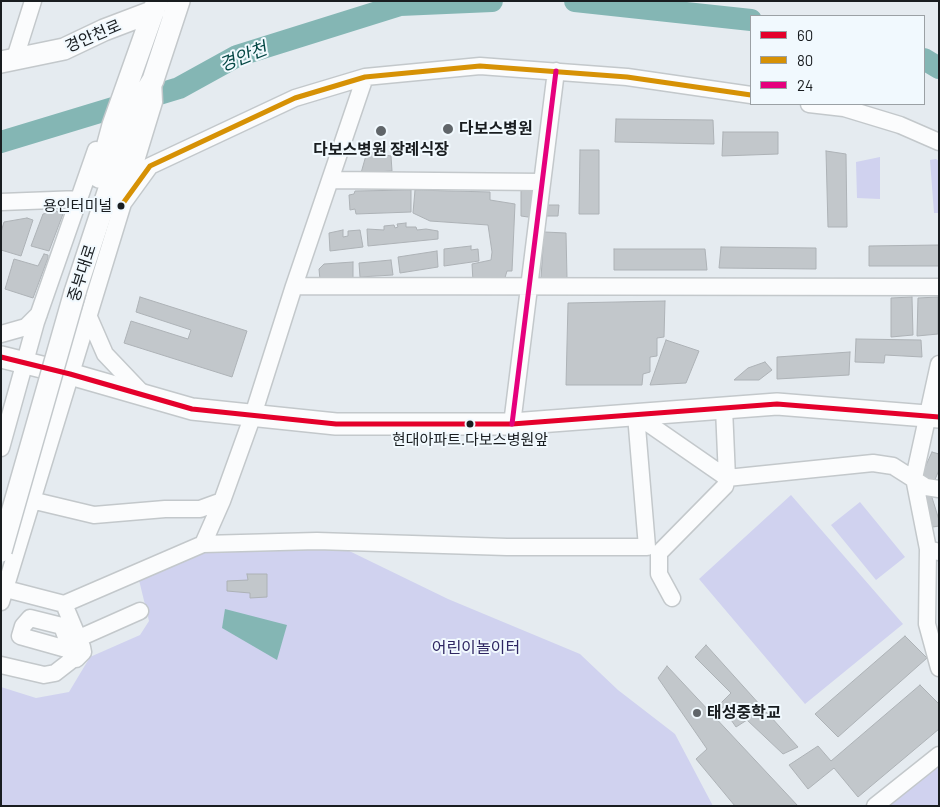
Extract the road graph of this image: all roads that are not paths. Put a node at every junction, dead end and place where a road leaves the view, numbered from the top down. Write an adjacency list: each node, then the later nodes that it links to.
1 (33, 1): 3 (street)
2 (162, 12): 3 (main road, 경안천로); 9 (main road, 중부대로); 9 (main road, 중부대로)
3 (8, 60)
4 (556, 71): 5 (street); 6 (street); 11 (street)
5 (365, 77): 10 (street); 14 (street)
6 (750, 96)
7 (818, 105): 8 (street)
8 (939, 142)
9 (109, 172): 12 (street); 14 (street); 18 (main road, 중부대로)
10 (330, 180): 11 (street); 15 (street)
11 (542, 182): 17 (street)
12 (80, 199): 13 (street); 19 (street)
13 (1, 202)
14 (121, 206): 20 (street)
15 (294, 286): 17 (street); 29 (street)
16 (939, 287): 17 (street)
17 (528, 288): 31 (street)
18 (68, 290): 38 (main road, 중부대로); 41 (main road, 중부대로, bridge)
19 (39, 314): 21 (street); 23 (street)
20 (88, 315): 25 (street); 26 (street)
21 (1, 334)
22 (1, 357): 23 (main road)
23 (25, 362): 25 (main road); 32 (street)
24 (939, 364): 30 (street)
25 (70, 374): 26 (main road); 36 (street)
26 (144, 395): 29 (main road)
27 (724, 408): 28 (main road); 30 (main road); 33 (street)
28 (636, 414): 31 (main road); 33 (street); 39 (street)
29 (253, 415): 31 (main road); 37 (street)
30 (933, 416): 34 (street)
31 (512, 424)
32 (1, 448)
33 (727, 478): 34 (street); 43 (street)
34 (914, 478): 35 (street); 40 (street)
35 (939, 489)
36 (31, 500): 37 (street); 42 (street)
37 (222, 501): 39 (street)
38 (1, 518)
39 (203, 544): 44 (street)
40 (933, 550): 48 (street)
41 (1, 551)
42 (3, 596): 44 (street)
43 (672, 598)
44 (64, 604): 46 (street)
45 (140, 611): 46 (street)
46 (73, 649): 47 (street)
47 (1, 665)
48 (939, 668)
49 (939, 755): 50 (street)
50 (875, 806)

